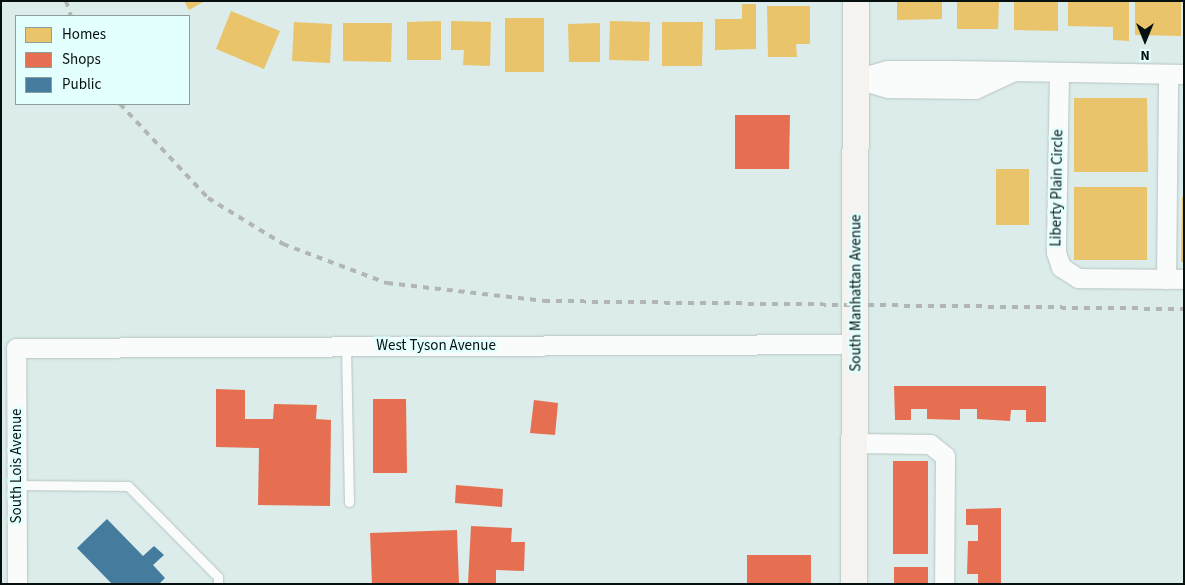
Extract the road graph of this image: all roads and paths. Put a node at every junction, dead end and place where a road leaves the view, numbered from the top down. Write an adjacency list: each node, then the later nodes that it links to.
1 (856, 1): 4 (street, South Manhattan Avenue)
2 (1059, 72): 3 (street); 4 (street); 5 (street, Liberty Plain Circle)
3 (1176, 74): 5 (street)
4 (856, 79): 6 (street, South Manhattan Avenue)
5 (1175, 279)
6 (856, 344): 7 (street, West Tyson Avenue); 9 (street, South Manhattan Avenue)
7 (346, 346): 8 (street, West Tyson Avenue); 11 (lane)
8 (16, 348): 10 (street, South Lois Avenue)
9 (855, 443): 14 (street, South Manhattan Avenue); 15 (street)
10 (17, 485): 12 (street, South Lois Avenue); 13 (lane)
11 (349, 502)
12 (17, 584)
13 (218, 584)
14 (854, 584)
15 (944, 584)

